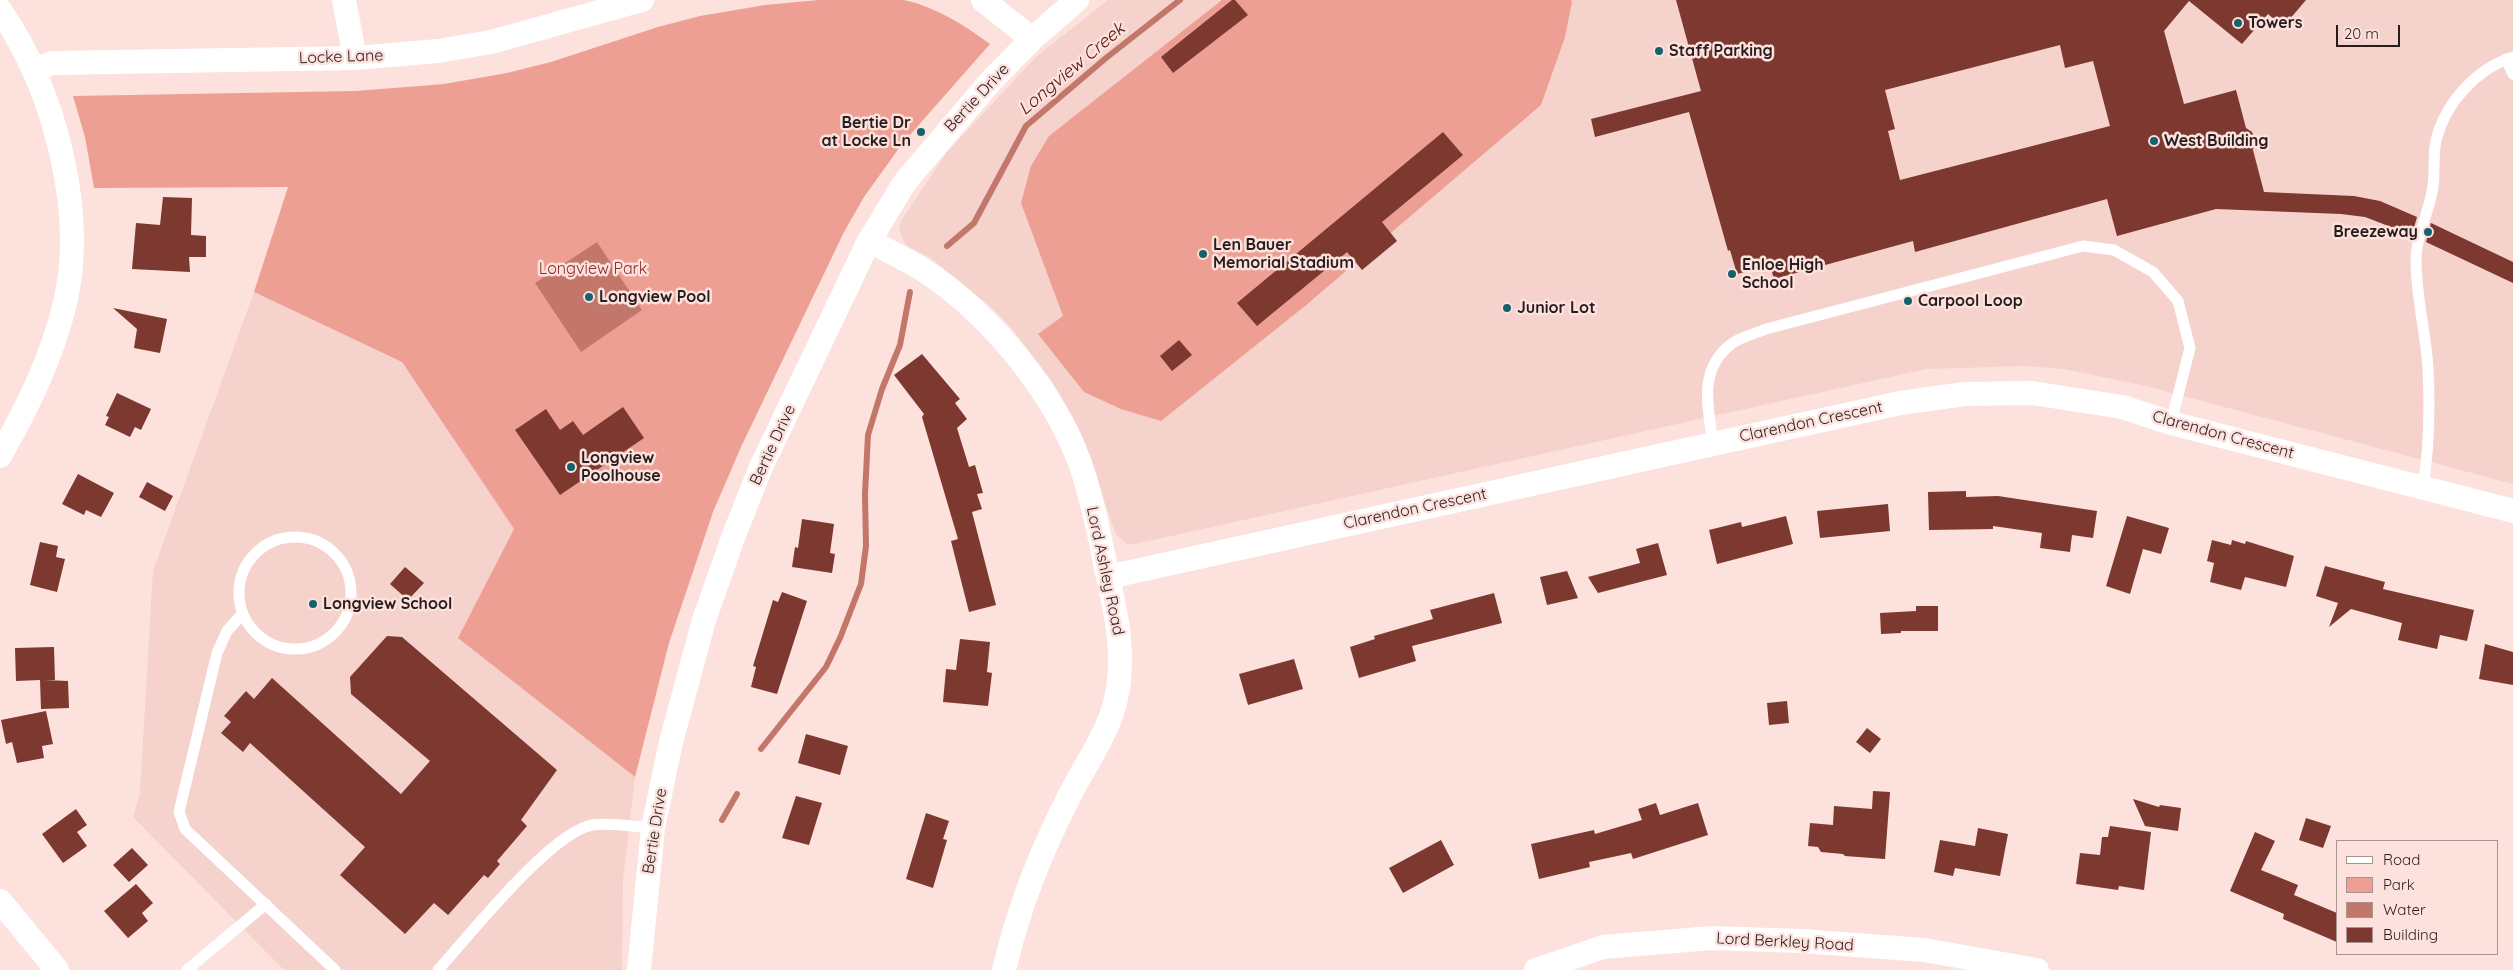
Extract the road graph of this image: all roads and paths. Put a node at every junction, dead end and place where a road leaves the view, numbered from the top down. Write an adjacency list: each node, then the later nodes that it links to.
1 (344, 0): 7 (street)
2 (642, 0): 7 (street, Locke Lane)
3 (983, 0): 6 (street)
4 (1077, 0): 6 (street, Bertie Drive)
5 (0, 10): 9 (street)
6 (1032, 39): 11 (street, Bertie Drive)
7 (355, 58): 9 (street, Locke Lane)
8 (2509, 58): 10 (lane); 15 (lane)
9 (35, 70): 14 (street)
10 (2513, 74)
11 (869, 241): 17 (street, Lord Ashley Road); 19 (street, Bertie Drive)
12 (2171, 423): 13 (street, Clarendon Crescent); 13 (lane); 15 (street, Clarendon Crescent)
13 (1713, 443): 17 (street, Clarendon Crescent)
14 (0, 456)
15 (2423, 487): 16 (street, Clarendon Crescent)
16 (2513, 511)
17 (1108, 577): 27 (street, Lord Ashley Road)
18 (242, 614): 18 (lane); 21 (lane)
19 (653, 828): 25 (lane); 26 (street, Bertie Drive)
20 (0, 901): 22 (street)
21 (266, 904): 23 (lane); 24 (lane)
22 (57, 970)
23 (187, 970)
24 (335, 970)
25 (438, 970)
26 (639, 970)
27 (1004, 970)
28 (1536, 970): 29 (street, Lord Berkley Road)
29 (2036, 970)

